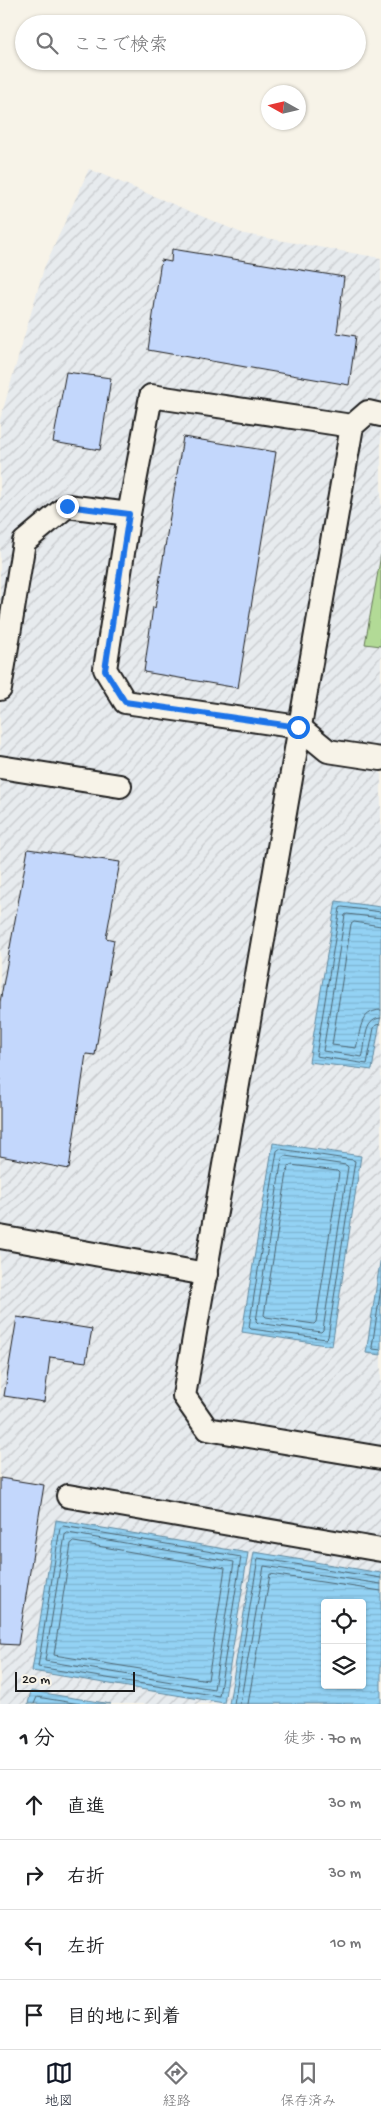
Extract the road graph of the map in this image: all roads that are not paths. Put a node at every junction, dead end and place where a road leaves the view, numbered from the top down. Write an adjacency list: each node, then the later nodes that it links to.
1 (381, 415): 2 (lane)
2 (352, 426): 3 (lane); 5 (lane)
3 (129, 514): 4 (lane); 5 (lane)
4 (0, 689)
5 (298, 727): 6 (lane); 10 (lane)
6 (381, 760)
7 (0, 767): 8 (lane)
8 (120, 786)
9 (0, 1238): 10 (lane)
10 (206, 1274): 11 (lane)
11 (381, 1458)
12 (68, 1496): 13 (lane)
13 (381, 1550)

